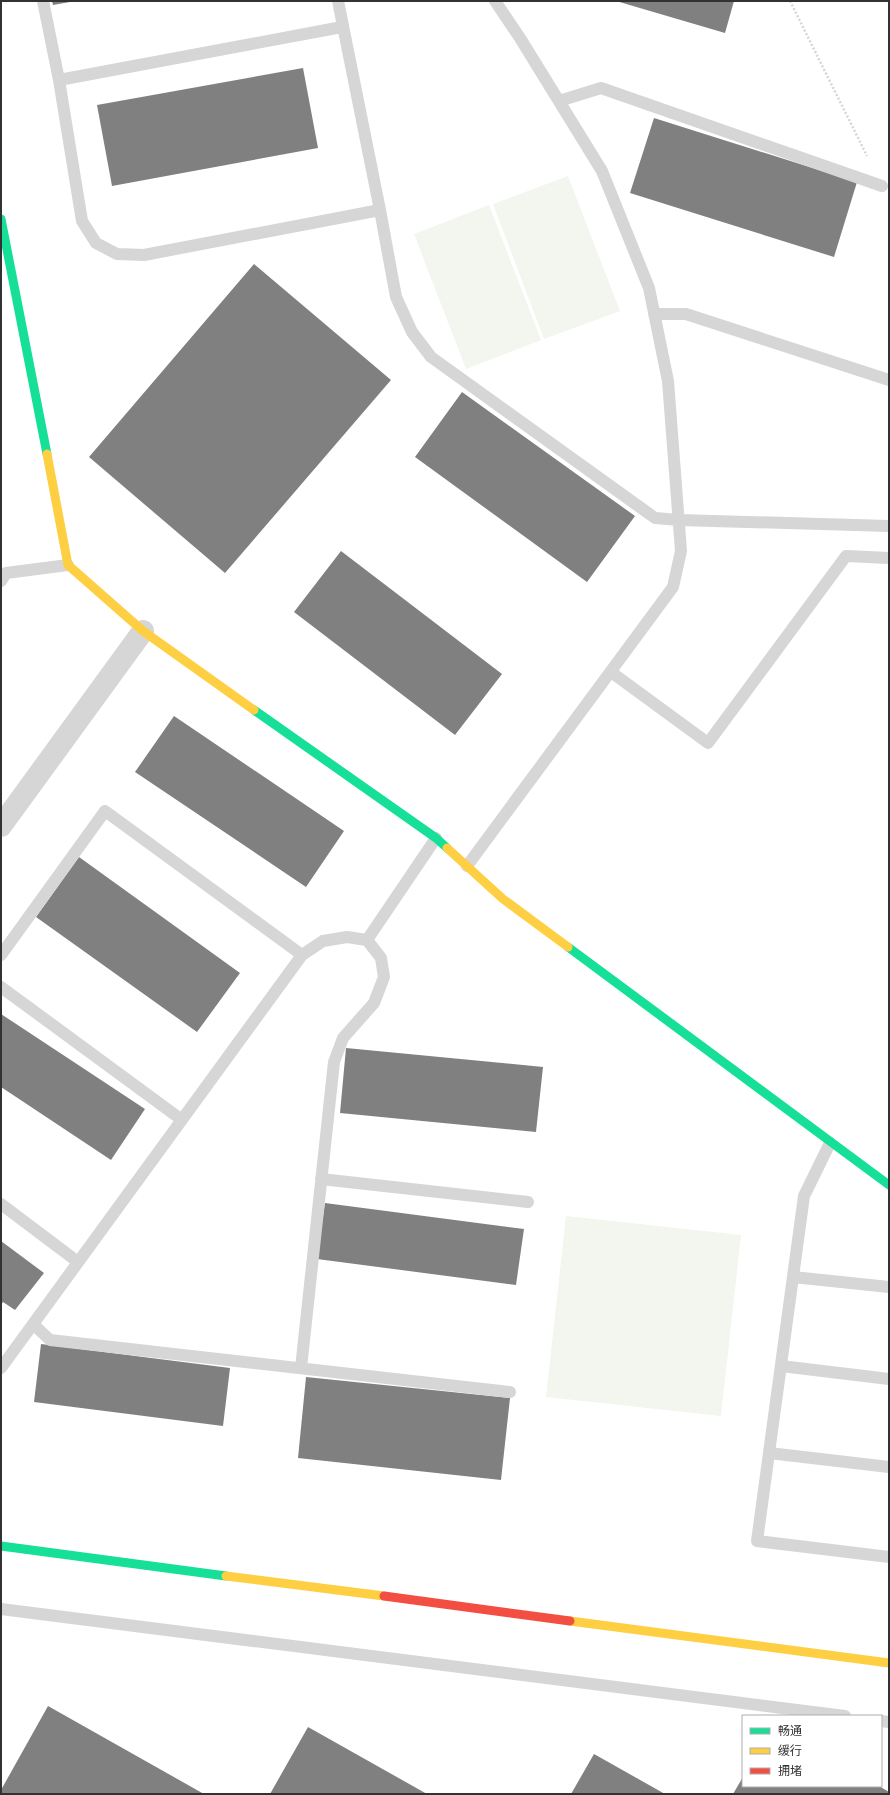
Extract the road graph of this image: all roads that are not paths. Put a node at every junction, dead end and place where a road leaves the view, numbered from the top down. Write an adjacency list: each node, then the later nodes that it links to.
1 (43, 1): 5 (lane)
2 (338, 1): 4 (lane)
3 (495, 1): 6 (lane)
4 (342, 27): 5 (lane); 8 (lane)
5 (58, 80): 8 (lane)
6 (559, 101): 7 (lane); 11 (lane)
7 (882, 186)
8 (380, 210): 13 (lane)
9 (1, 219): 10 (street)
10 (5, 259): 16 (street)
11 (654, 314): 12 (lane); 13 (lane)
12 (889, 380)
13 (679, 520): 14 (lane); 19 (lane)
14 (889, 526)
15 (889, 558): 19 (lane)
16 (68, 565): 17 (lane); 18 (street)
17 (1, 581)
18 (143, 631): 20 (street); 21 (street)
19 (611, 672): 22 (lane)
20 (1, 826)
21 (436, 838): 22 (street); 23 (lane)
22 (467, 866): 28 (street)
23 (367, 940): 25 (lane); 29 (lane)
24 (1, 955): 25 (lane)
25 (302, 955): 27 (lane)
26 (1, 987): 27 (lane)
27 (182, 1120): 33 (lane)
28 (830, 1143): 30 (street); 34 (lane)
29 (321, 1179): 31 (lane); 39 (lane)
30 (889, 1185)
31 (528, 1202)
32 (1, 1204): 33 (lane)
33 (78, 1262): 36 (lane)
34 (793, 1276): 35 (lane); 37 (lane)
35 (889, 1287)
36 (33, 1324): 38 (lane); 39 (lane)
37 (781, 1366): 40 (lane); 42 (lane)
38 (1, 1368)
39 (301, 1368): 41 (lane)
40 (889, 1379)
41 (510, 1392)
42 (769, 1453): 43 (lane); 45 (lane)
43 (889, 1467)
44 (1, 1546): 47 (street)
45 (889, 1557)
46 (1, 1609): 48 (lane)
47 (889, 1663)
48 (837, 1715)

